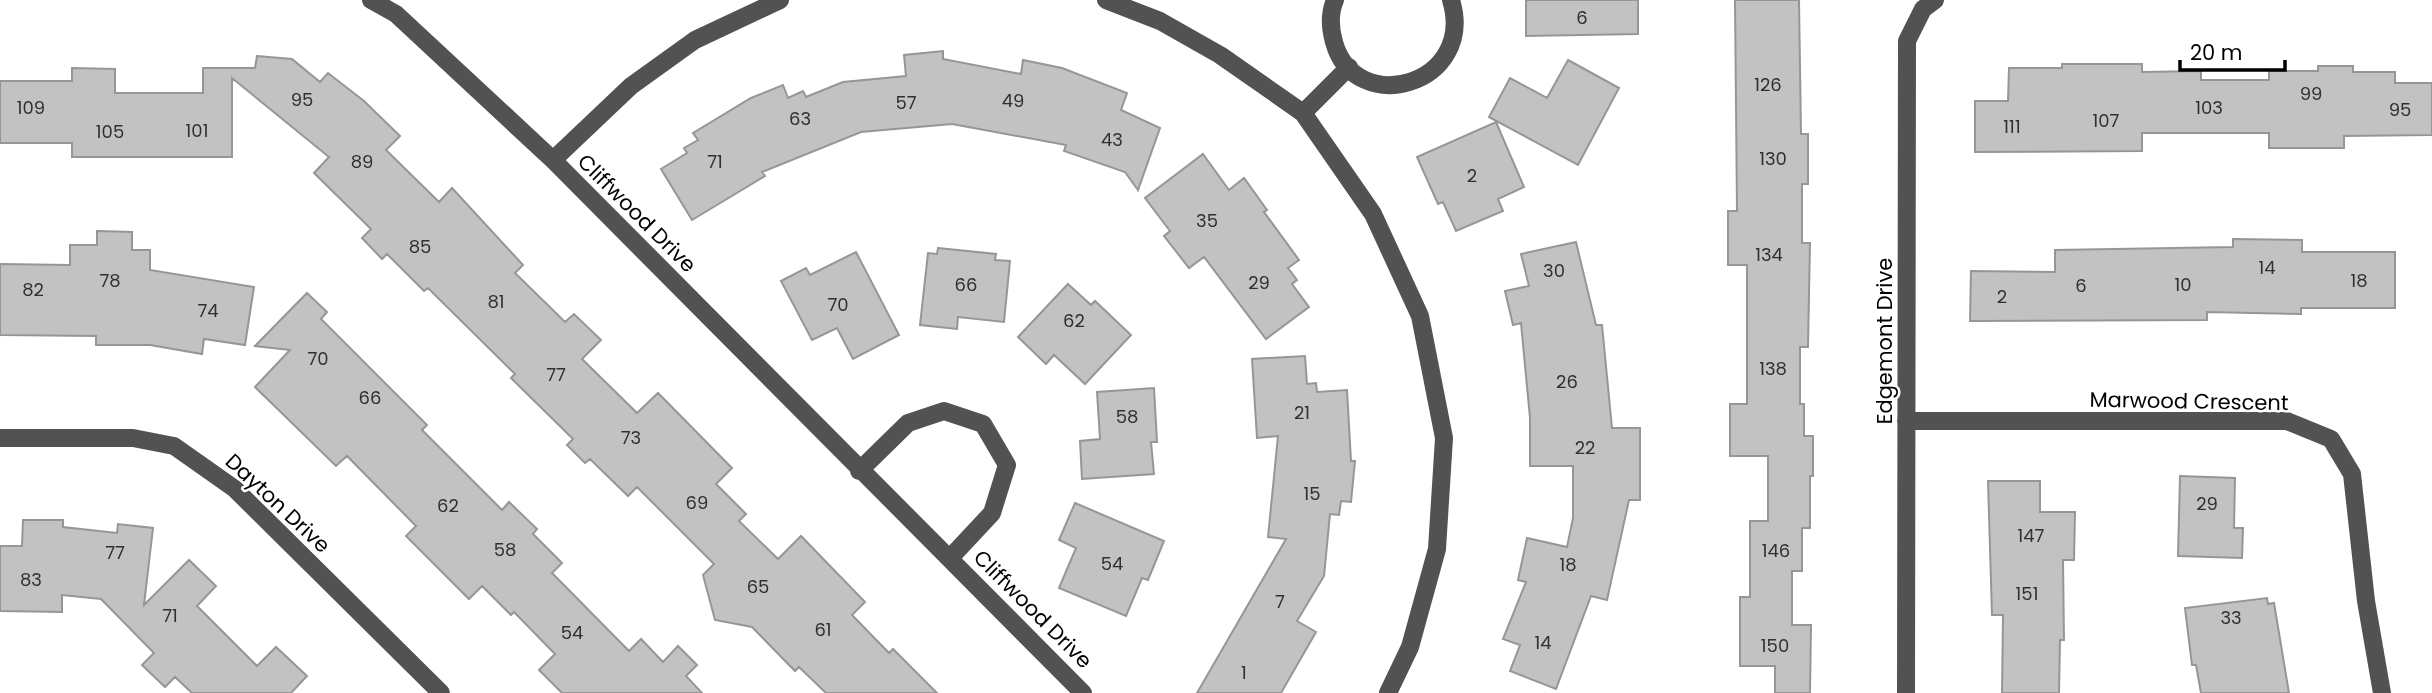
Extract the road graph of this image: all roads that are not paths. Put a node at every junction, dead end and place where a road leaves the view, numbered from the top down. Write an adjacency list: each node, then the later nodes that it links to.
1 (371, 0): 9 (street, Cliffwood Drive)
2 (780, 0): 9 (street)
3 (1106, 0): 8 (street)
4 (1335, 0): 7 (street)
5 (1451, 0): 7 (street)
6 (1935, 0): 10 (street, Edgemont Drive)
7 (1349, 67): 8 (street)
8 (1303, 113): 16 (street)
9 (553, 160): 12 (street, Cliffwood Drive)
10 (1906, 421): 17 (street, Edgemont Drive); 18 (street, Marwood Crescent)
11 (0, 438): 14 (street, Dayton Drive)
12 (859, 471): 13 (street, Cliffwood Drive); 13 (street, Cliffwood Drive)
13 (950, 558): 15 (street, Cliffwood Drive)
14 (440, 693)
15 (1083, 693)
16 (1388, 693)
17 (1906, 693)
18 (2382, 693)

